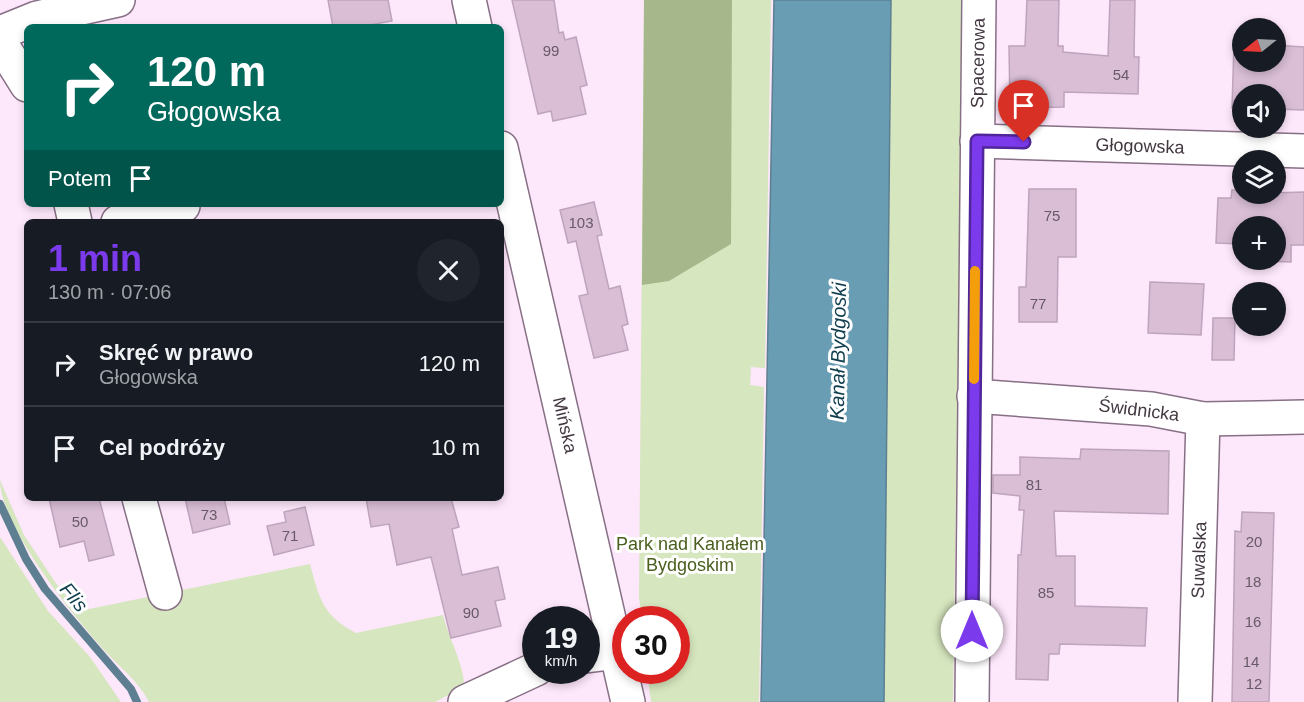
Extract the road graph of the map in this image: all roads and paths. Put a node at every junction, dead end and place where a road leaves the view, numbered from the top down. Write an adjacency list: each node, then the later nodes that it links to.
1 (118, 0): 5 (street)
2 (469, 0): 4 (street)
3 (979, 0): 8 (street, Spacerowa)
4 (474, 24)
5 (0, 33)
6 (0, 42): 7 (street)
7 (24, 80)
8 (977, 141): 9 (street, Głogowska); 13 (street, Spacerowa)
9 (1304, 151)
10 (504, 163): 18 (street, Mińska)
11 (179, 207): 12 (street)
12 (130, 219)
13 (974, 396): 15 (street, Świdnicka); 22 (street, Spacerowa)
14 (1304, 417): 15 (street, Świdnicka)
15 (1203, 419): 23 (street, Suwalska)
16 (140, 501): 17 (street)
17 (165, 593)
18 (602, 654): 21 (street, Mińska)
19 (522, 676): 20 (street)
20 (465, 702)
21 (628, 702)
22 (972, 702)
23 (1195, 702)

